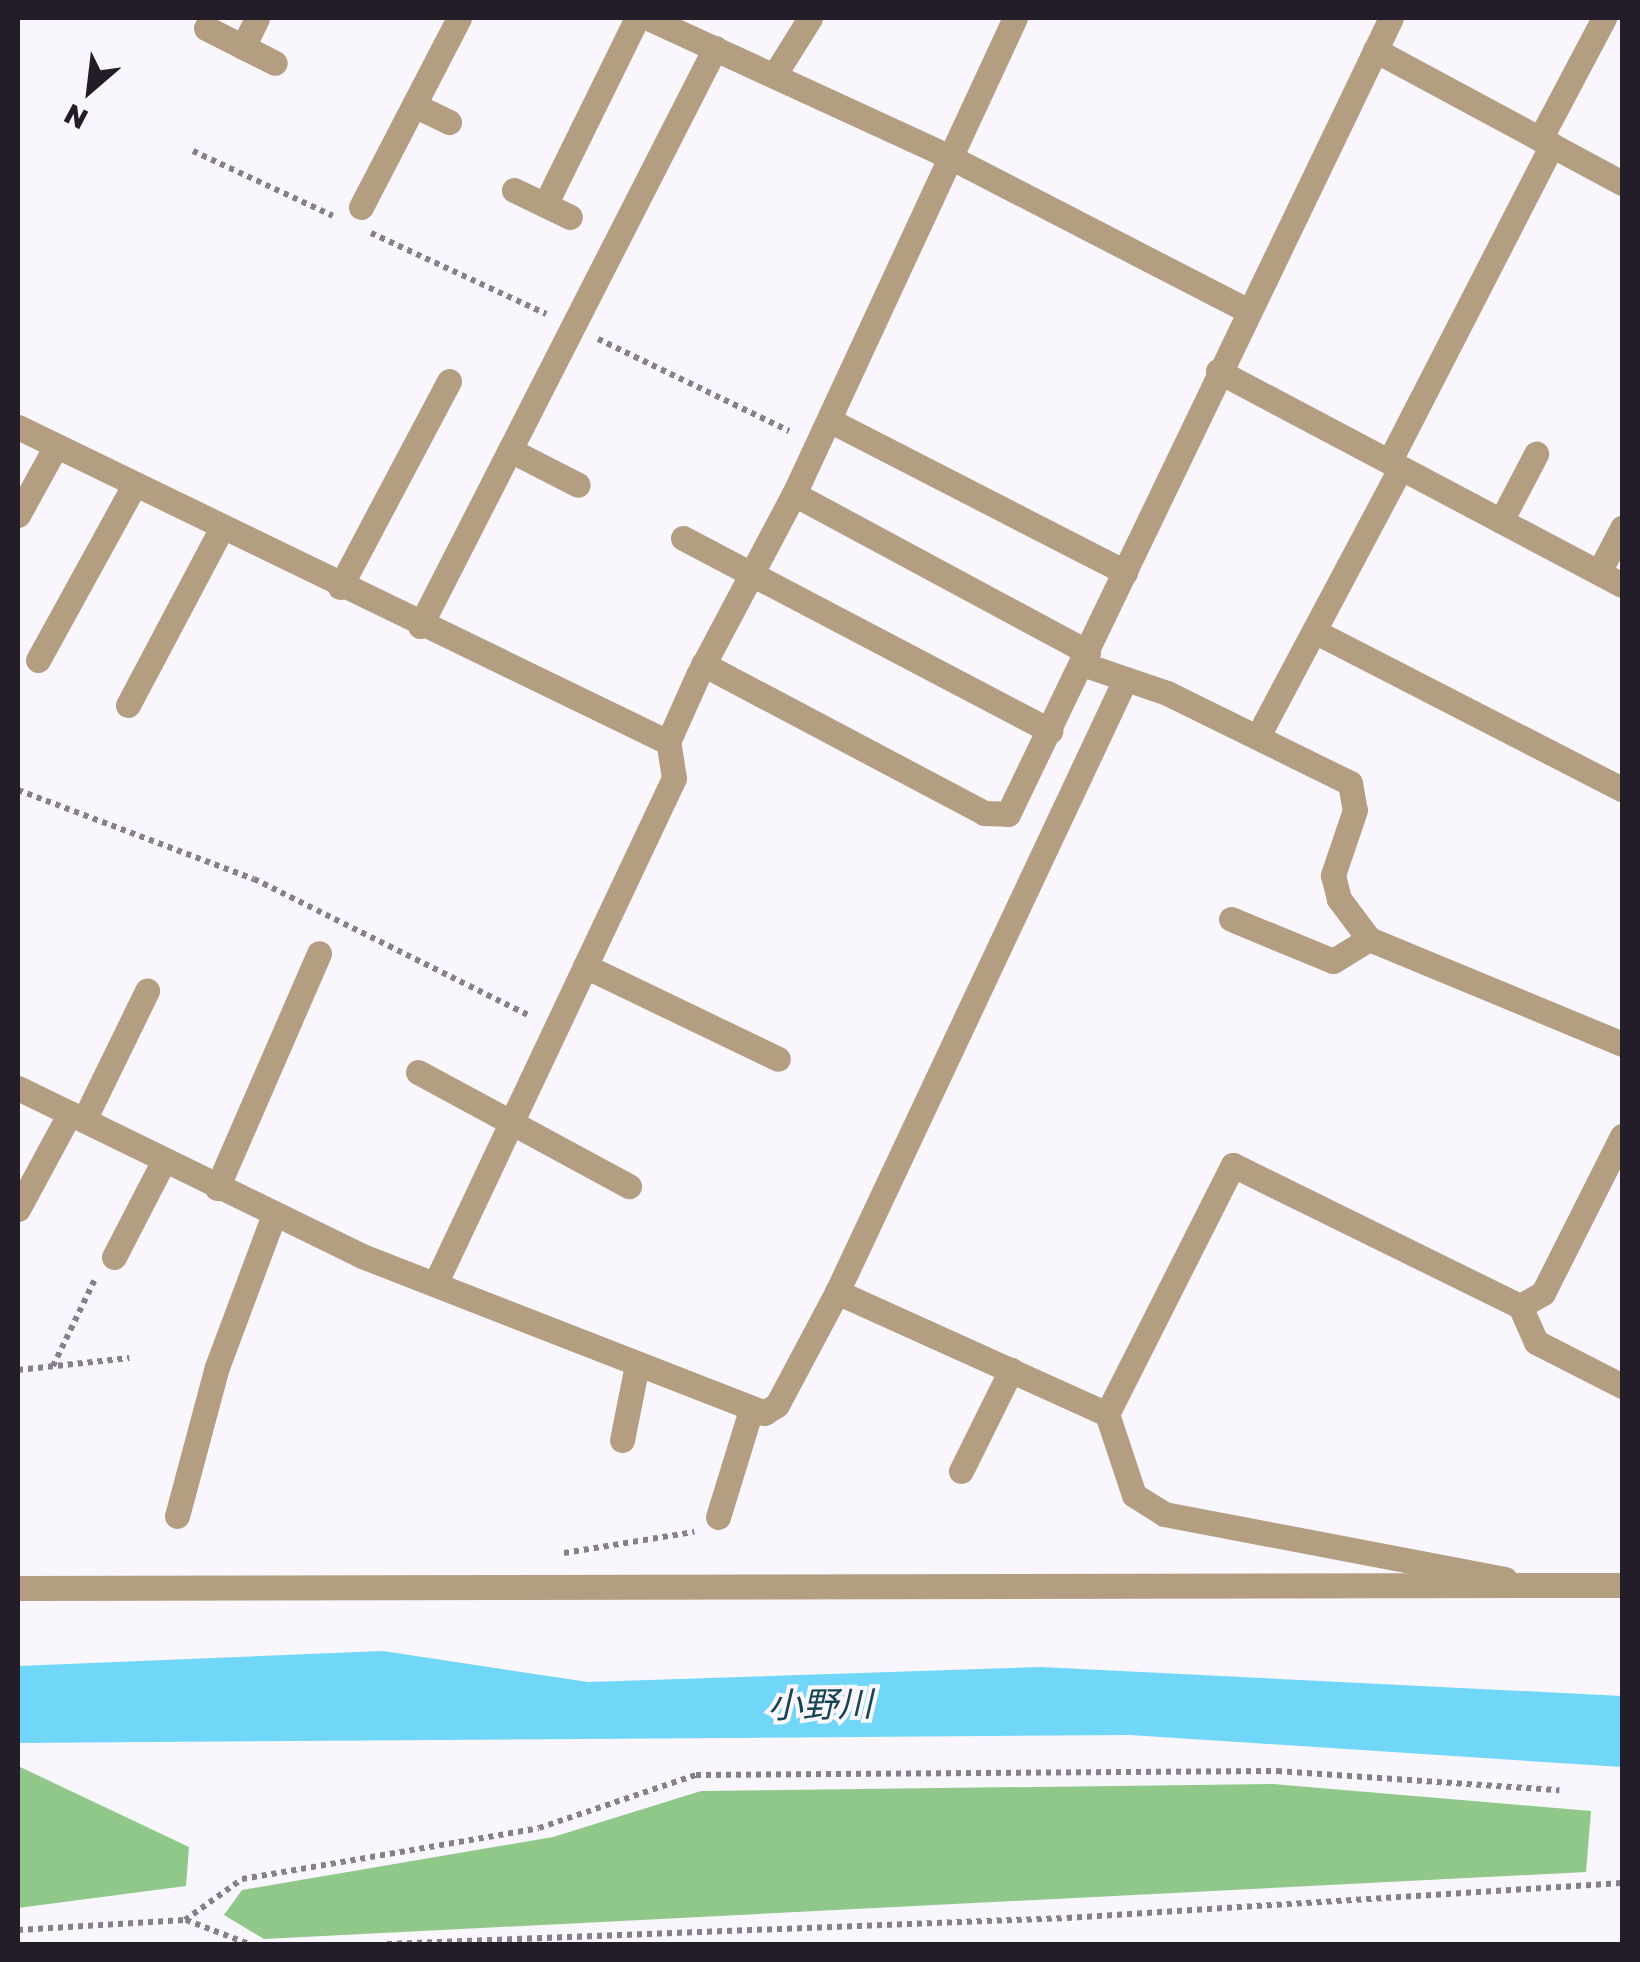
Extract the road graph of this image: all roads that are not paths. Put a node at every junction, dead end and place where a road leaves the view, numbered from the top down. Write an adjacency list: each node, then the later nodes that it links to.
1 (257, 18): 11 (street)
2 (459, 18): 15 (street)
3 (638, 18): 21 (street)
4 (648, 18): 10 (street)
5 (810, 18): 14 (street)
6 (1015, 18): 18 (street)
7 (1391, 18): 12 (street)
8 (1604, 18): 17 (street)
9 (206, 28): 11 (street)
10 (706, 35): 14 (street); 30 (street)
11 (242, 47): 13 (street)
12 (1374, 50): 17 (street); 24 (street)
13 (275, 64)
14 (776, 74): 18 (street)
15 (414, 105): 16 (street); 22 (street)
16 (448, 122)
17 (1546, 142): 19 (street); 32 (street)
18 (950, 157): 24 (street); 27 (street)
19 (1622, 183)
20 (514, 190): 21 (street)
21 (545, 205): 23 (street)
22 (351, 217)
23 (570, 217)
24 (1246, 310): 25 (street)
25 (1218, 371): 32 (street); 41 (street)
26 (449, 381): 45 (street)
27 (828, 420): 35 (street); 41 (street)
28 (18, 428): 29 (street)
29 (56, 446): 34 (street); 36 (street)
30 (510, 450): 33 (street); 46 (street)
31 (1536, 454): 37 (street)
32 (1394, 466): 37 (street); 47 (street)
33 (578, 485)
34 (134, 487): 39 (street); 49 (street)
35 (794, 494): 43 (street); 48 (street)
36 (18, 515)
37 (1501, 521): 42 (street)
38 (1622, 528): 42 (street)
39 (220, 531): 45 (street); 52 (street)
40 (683, 538): 43 (street)
41 (1125, 572): 48 (street)
42 (1599, 572): 44 (street)
43 (752, 574): 50 (street); 53 (street)
44 (1622, 584)
45 (340, 587): 46 (street)
46 (420, 626): 55 (street)
47 (1314, 631): 54 (street); 56 (street)
48 (1085, 658): 51 (street); 53 (street)
49 (38, 660)
50 (703, 664): 53 (street); 55 (street)
51 (1124, 684): 54 (street); 78 (street)
52 (128, 705)
53 (1050, 731)
54 (1258, 736): 58 (street)
55 (668, 742): 60 (street)
56 (1622, 789)
57 (1231, 919): 58 (street)
58 (1369, 938): 62 (street)
59 (319, 952): 72 (street)
60 (585, 966): 63 (street); 67 (street)
61 (147, 991): 66 (street)
62 (1622, 1044)
63 (778, 1059)
64 (418, 1072): 67 (street)
65 (18, 1088): 66 (street)
66 (77, 1117): 69 (street); 74 (street)
67 (512, 1123): 71 (street); 77 (street)
68 (1622, 1136): 70 (street)
69 (164, 1160): 72 (street); 76 (street)
70 (1598, 1185): 73 (street); 79 (street)
71 (629, 1186)
72 (217, 1188): 75 (street)
73 (1622, 1196)
74 (18, 1210)
75 (272, 1217): 77 (street); 87 (street)
76 (114, 1257)
77 (436, 1282): 80 (street)
78 (837, 1292): 81 (street); 83 (street)
79 (1520, 1306): 82 (street); 84 (street)
80 (637, 1366): 83 (street); 85 (street)
81 (1011, 1370): 84 (street); 86 (street)
82 (1622, 1386)
83 (750, 1413): 88 (street)
84 (1108, 1414): 90 (street)
85 (622, 1440)
86 (961, 1471)
87 (177, 1516)
88 (718, 1517)
89 (1622, 1585): 90 (street)
90 (1528, 1586): 91 (street)
91 (18, 1588)

